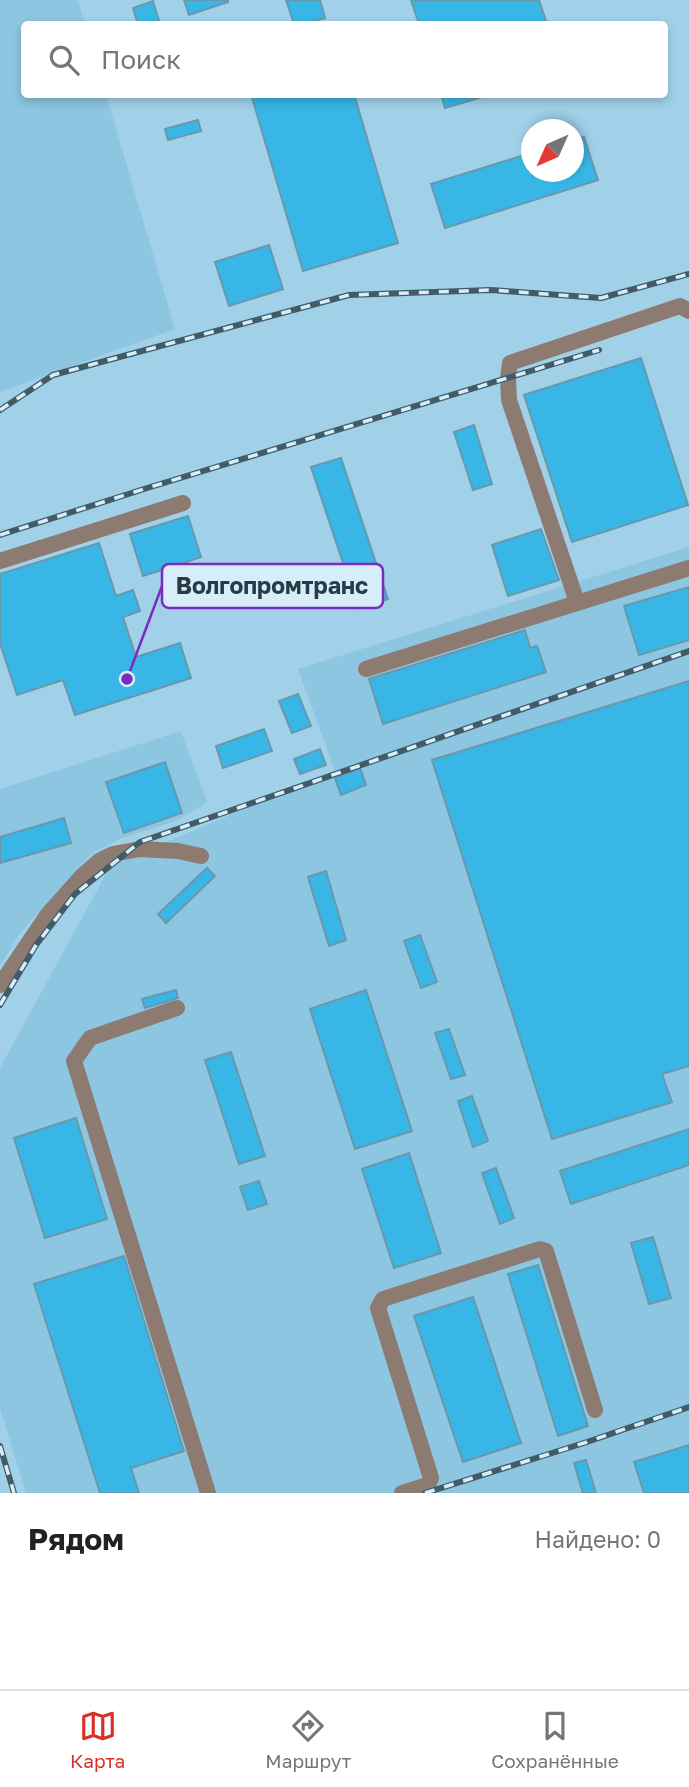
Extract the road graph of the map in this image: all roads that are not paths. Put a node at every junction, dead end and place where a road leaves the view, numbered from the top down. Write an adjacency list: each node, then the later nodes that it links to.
1 (689, 311): 5 (lane)
2 (183, 503): 3 (lane)
3 (0, 561)
4 (689, 568): 5 (lane)
5 (577, 602): 6 (lane)
6 (366, 669)
7 (201, 856): 8 (lane)
8 (0, 985)
9 (177, 1008): 11 (lane)
10 (595, 1410): 12 (lane)
11 (208, 1493)
12 (402, 1493)

